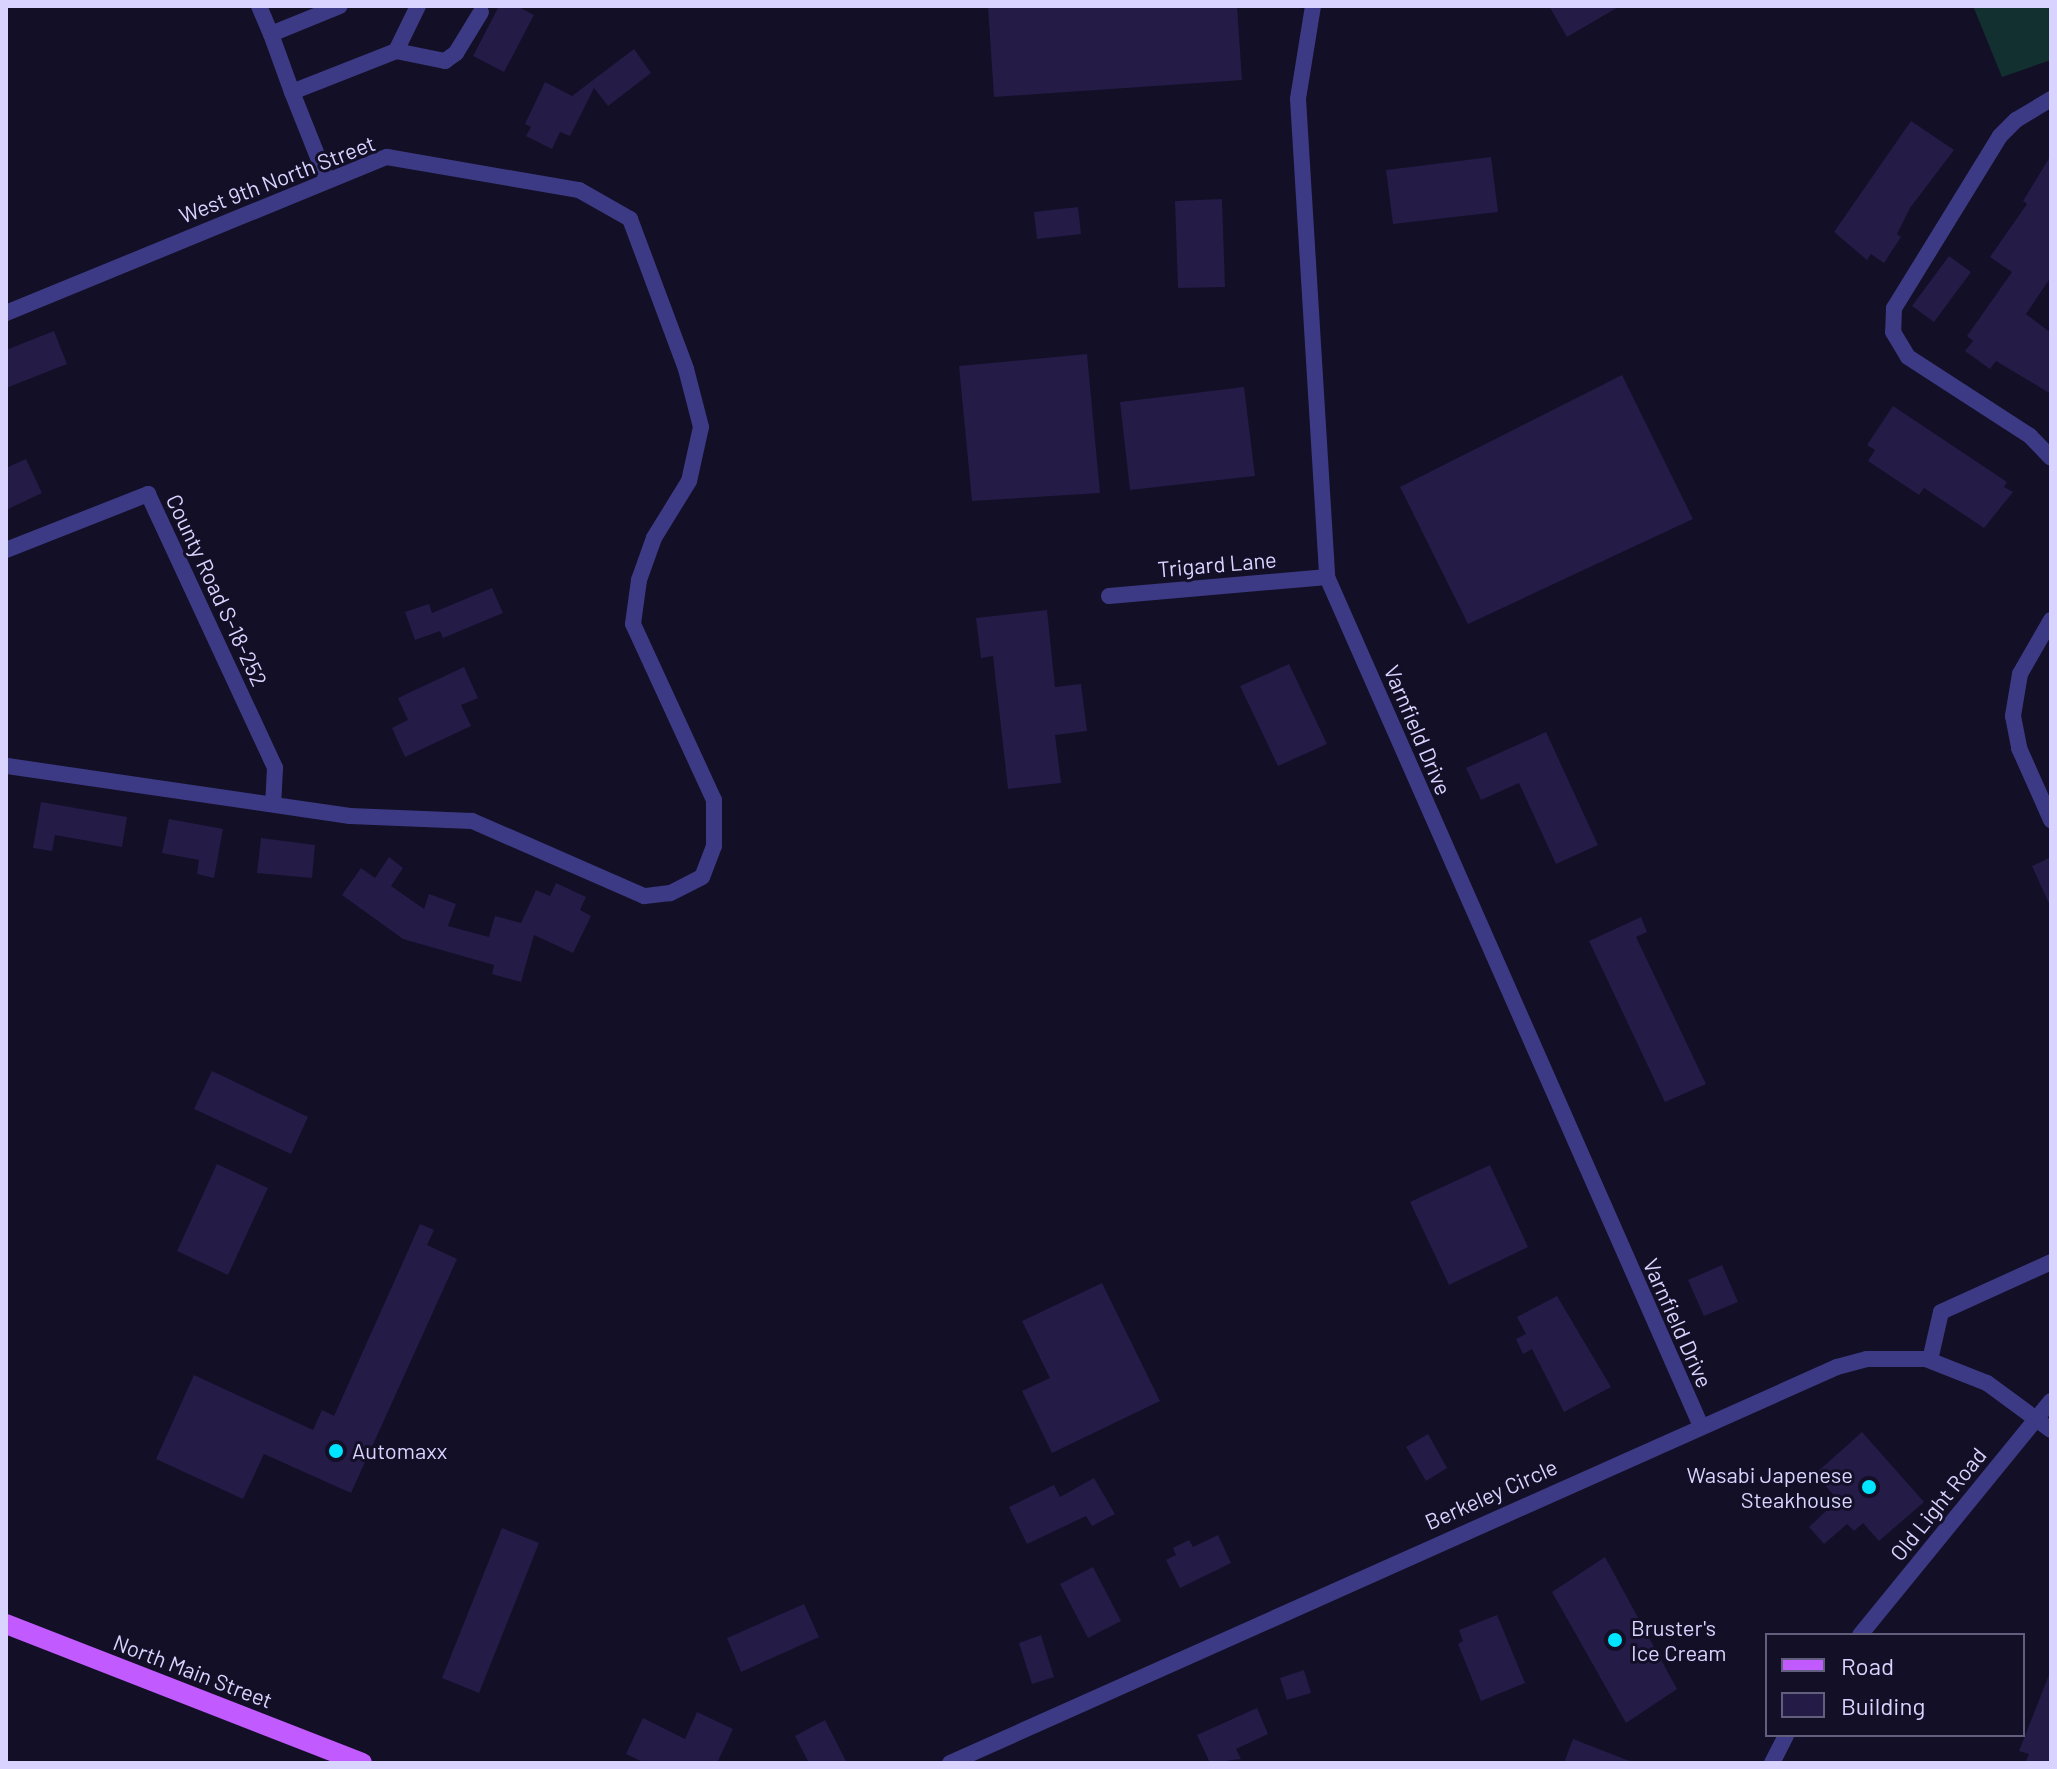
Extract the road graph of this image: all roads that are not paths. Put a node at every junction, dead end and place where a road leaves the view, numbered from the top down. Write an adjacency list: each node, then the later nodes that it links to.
1 (259, 6): 6 (street)
2 (340, 6): 6 (street)
3 (418, 6): 7 (street)
4 (1313, 6): 14 (street, Varnfield Drive)
5 (481, 12): 7 (street)
6 (271, 34): 8 (street)
7 (396, 51): 8 (street)
8 (292, 92): 10 (street)
9 (2051, 99): 12 (street)
10 (327, 180): 11 (street, West 9th North Street); 18 (street, West 9th North Street)
11 (6, 313)
12 (2051, 458)
13 (6, 550): 18 (street, County Road S-18-252)
14 (1327, 577): 15 (street, Trigard Lane); 24 (street, Varnfield Drive)
15 (1109, 596)
16 (2051, 620): 19 (street)
17 (6, 766): 18 (street, West 9th North Street)
18 (273, 802)
19 (2051, 820)
20 (2051, 1262): 21 (street)
21 (1930, 1360): 23 (street, Berkeley Circle); 24 (street, Berkeley Circle)
22 (2051, 1401): 23 (street, Old Light Road)
23 (2036, 1418): 25 (street, Berkeley Circle); 27 (street, Old Light Road)
24 (1700, 1424): 30 (street, Berkeley Circle)
25 (2051, 1430)
26 (6, 1624): 29 (main road, North Main Street)
27 (1862, 1633)
28 (1785, 1737): 31 (street)
29 (362, 1763)
30 (950, 1763)
31 (1772, 1763)

